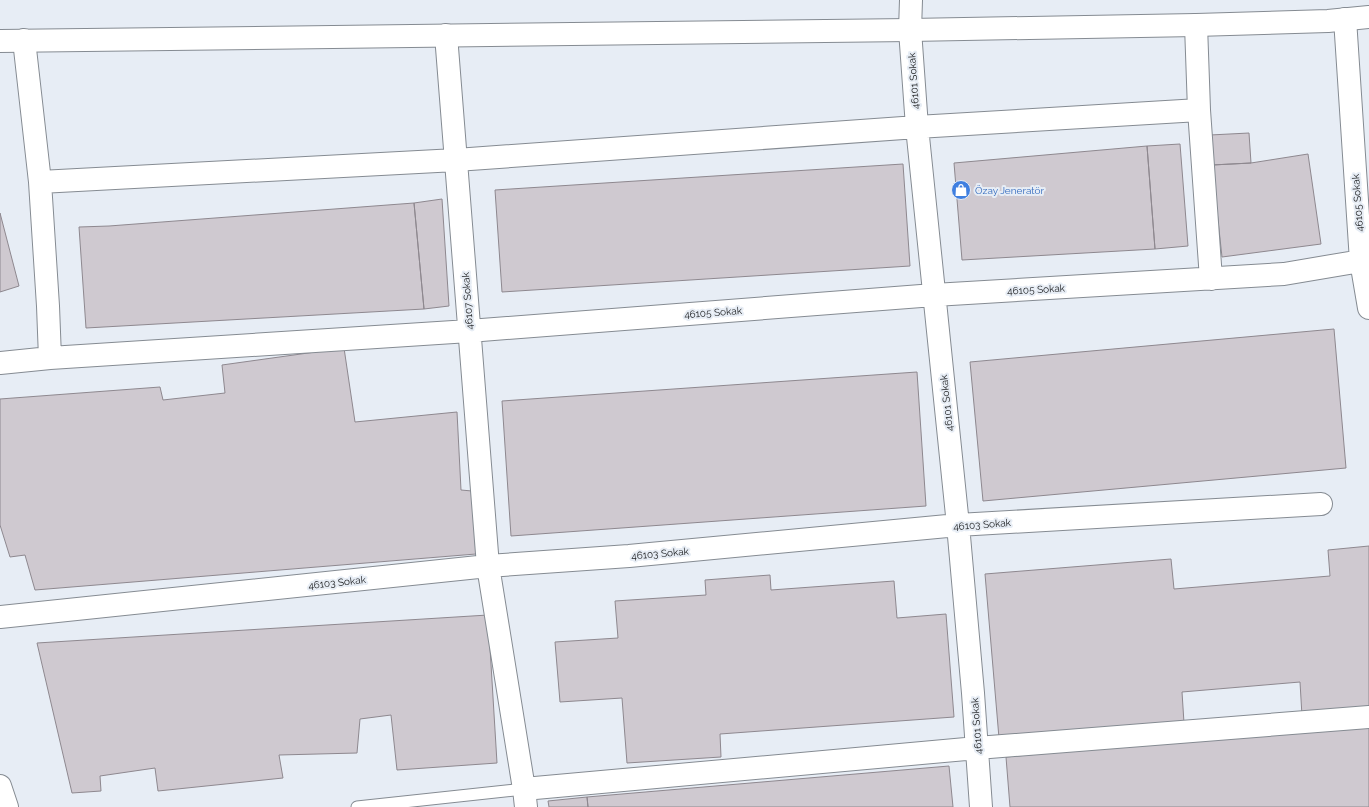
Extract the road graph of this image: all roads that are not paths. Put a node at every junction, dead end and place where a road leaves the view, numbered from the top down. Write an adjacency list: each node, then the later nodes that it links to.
1 (911, 0): 5 (street, 46101 Sokak)
2 (1369, 17): 3 (street)
3 (1345, 19): 4 (street); 13 (street, 46105 Sokak)
4 (1196, 25): 5 (street); 9 (street)
5 (910, 30): 6 (street); 10 (street, 46101 Sokak)
6 (446, 35): 8 (street); 11 (street, 46107 Sokak)
7 (0, 40): 8 (street)
8 (24, 40): 12 (street)
9 (1198, 110): 10 (street); 14 (street)
10 (917, 127): 11 (street); 15 (street, 46101 Sokak)
11 (456, 160): 12 (street); 17 (street, 46107 Sokak)
12 (40, 182): 18 (street)
13 (1361, 261): 14 (street, 46105 Sokak); 16 (street)
14 (1211, 279): 15 (street, 46105 Sokak)
15 (934, 295): 17 (street, 46105 Sokak); 21 (street, 46101 Sokak)
16 (1369, 308)
17 (470, 331): 18 (street, 46105 Sokak); 22 (street, 46107 Sokak)
18 (50, 358): 19 (street, 46105 Sokak)
19 (0, 363)
20 (1321, 504): 21 (street, 46103 Sokak)
21 (958, 525): 22 (street, 46103 Sokak); 25 (street, 46101 Sokak)
22 (488, 566): 23 (street, 46103 Sokak); 26 (street, 46107 Sokak)
23 (0, 617)
24 (1369, 717): 25 (street)
25 (977, 748): 26 (street); 28 (street, 46101 Sokak)
26 (525, 798): 27 (lane)
27 (357, 807)
28 (981, 807)

